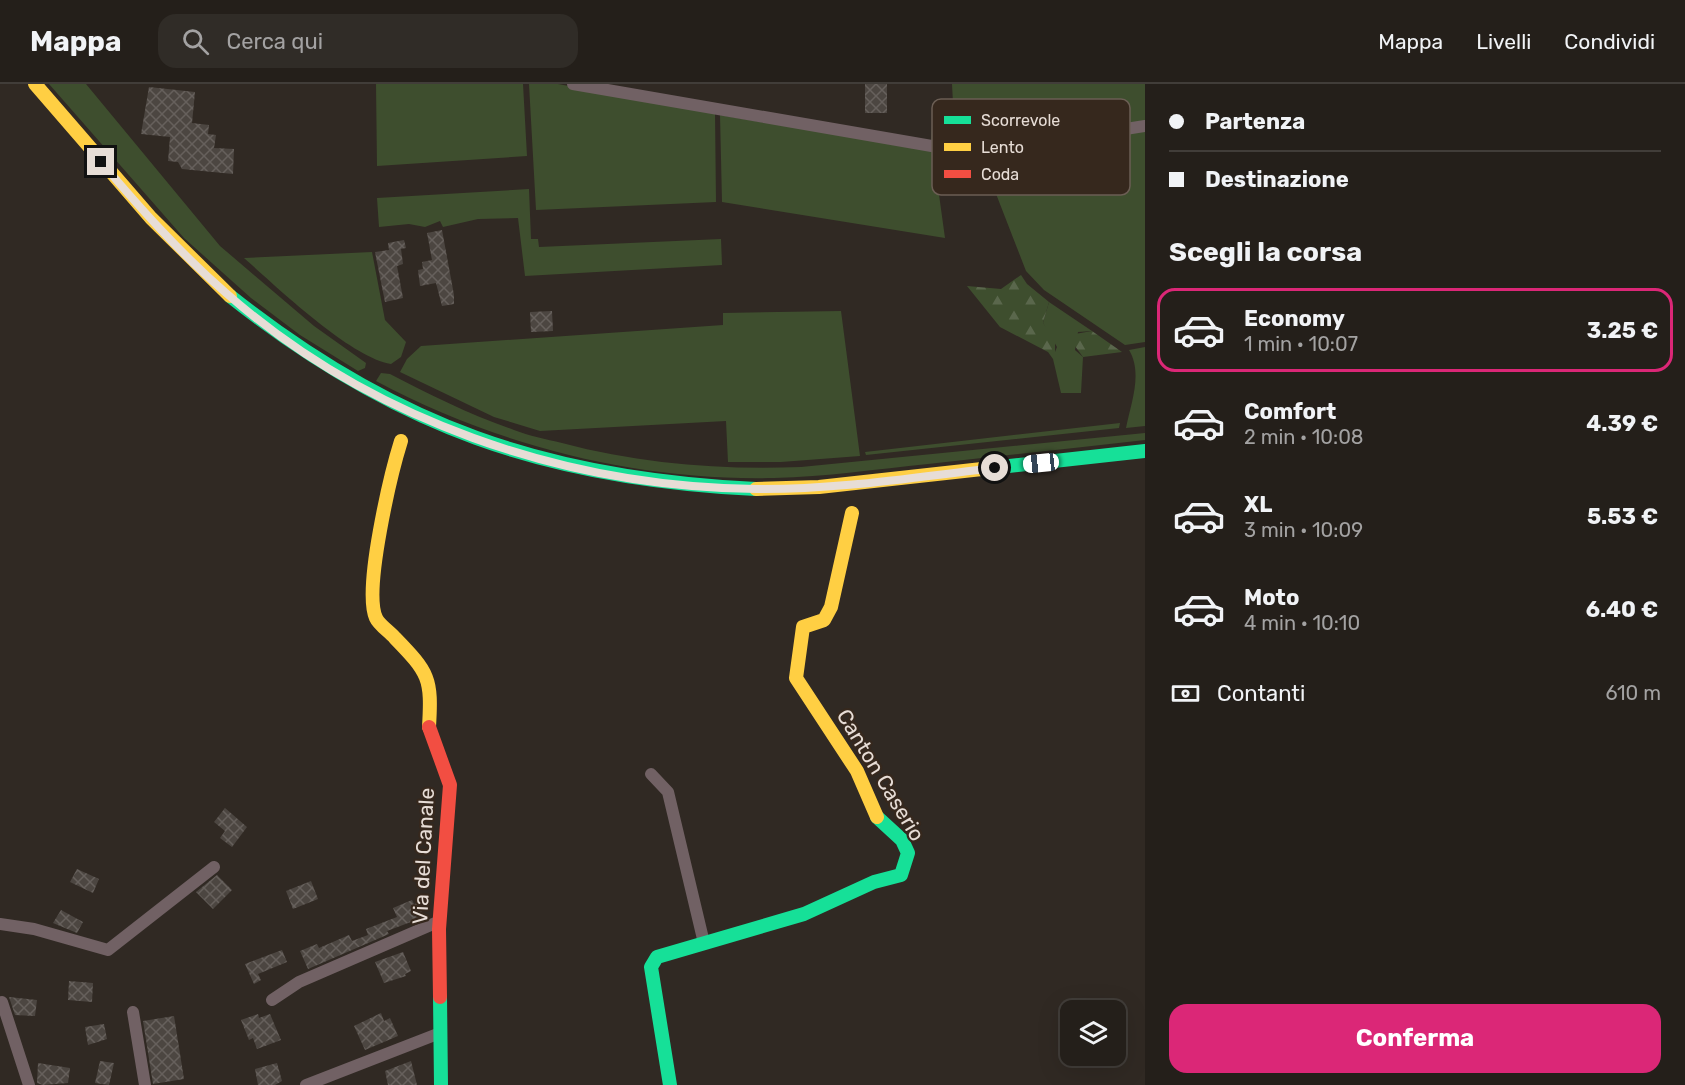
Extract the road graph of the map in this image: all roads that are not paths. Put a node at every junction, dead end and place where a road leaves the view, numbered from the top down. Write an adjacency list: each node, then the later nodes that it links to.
1 (35, 84): 7 (street)
2 (573, 84): 5 (street)
3 (1145, 126): 4 (street)
4 (1130, 128)
5 (932, 146)
6 (401, 441): 11 (street, Via del Canale)
7 (1145, 451)
8 (852, 513): 13 (street, Canton Caserio)
9 (651, 774): 13 (street)
10 (214, 867): 12 (street)
11 (440, 921): 14 (street); 17 (street, Via del Canale)
12 (0, 924)
13 (704, 943): 22 (street, Canton Caserio)
14 (272, 1000)
15 (2, 1002): 18 (street)
16 (133, 1012): 19 (street)
17 (440, 1033): 20 (street); 21 (street, Via del Canale)
18 (29, 1085)
19 (145, 1085)
20 (306, 1085)
21 (441, 1085)
22 (670, 1085)

